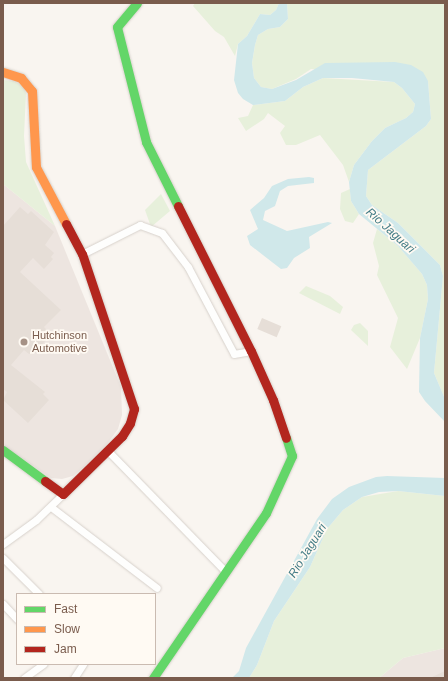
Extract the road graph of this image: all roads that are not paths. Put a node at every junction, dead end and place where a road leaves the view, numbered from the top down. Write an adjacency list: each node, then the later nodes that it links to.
1 (137, 3): 4 (street)
2 (3, 72): 3 (street)
3 (82, 254): 4 (street); 6 (street)
4 (250, 351): 11 (street)
5 (3, 450): 7 (street)
6 (108, 451): 7 (street); 11 (street)
7 (63, 494): 8 (street)
8 (50, 507): 9 (street); 12 (street)
9 (3, 544)
10 (3, 558): 13 (street)
11 (226, 572): 20 (street)
12 (157, 588)
13 (38, 593)
14 (3, 604): 15 (street)
15 (16, 618)
16 (42, 665): 18 (street)
17 (82, 665): 19 (street)
18 (24, 678)
19 (74, 678)
20 (153, 678)

